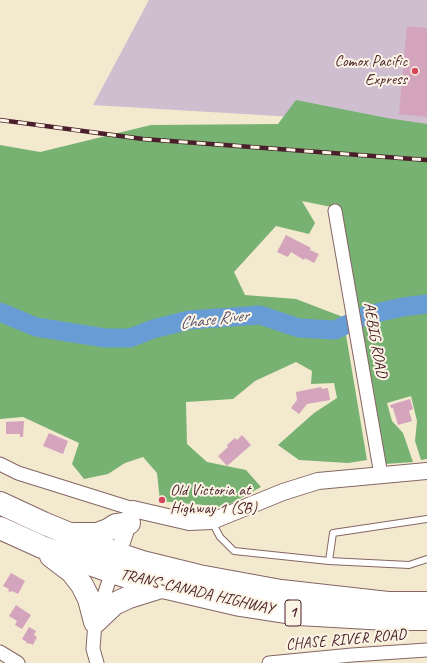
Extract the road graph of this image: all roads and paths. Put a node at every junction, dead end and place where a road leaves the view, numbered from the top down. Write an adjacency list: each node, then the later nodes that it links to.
1 (335, 212): 4 (street, AEBIG ROAD)
2 (0, 464): 6 (street)
3 (427, 471): 4 (street)
4 (381, 475): 8 (street)
5 (0, 503): 10 (highway, TRANS-CANADA HIGHWAY / 1)
6 (131, 516): 8 (street); 10 (highway); 14 (street)
7 (427, 519): 13 (lane)
8 (212, 521): 13 (lane)
9 (0, 528): 11 (highway, TRANS-CANADA HIGHWAY / 1)
10 (70, 534): 14 (highway, TRANS-CANADA HIGHWAY / 1)
11 (42, 548): 14 (highway, TRANS-CANADA HIGHWAY / 1); 18 (highway)
12 (427, 558): 13 (lane)
13 (329, 561)
14 (115, 563): 15 (highway, TRANS-CANADA HIGHWAY / 1); 16 (highway, TRANS-CANADA HIGHWAY / 1); 18 (street)
15 (161, 587): 17 (highway, TRANS-CANADA HIGHWAY / 1); 18 (highway)
16 (427, 603)
17 (427, 619)
18 (94, 622): 24 (street)
19 (427, 650): 21 (street, CHASE RIVER ROAD)
20 (0, 652): 23 (street)
21 (353, 659): 22 (street, CHASE RIVER ROAD)
22 (290, 662): 25 (street, CHASE RIVER ROAD)
23 (18, 663)
24 (97, 663)
25 (269, 663)

